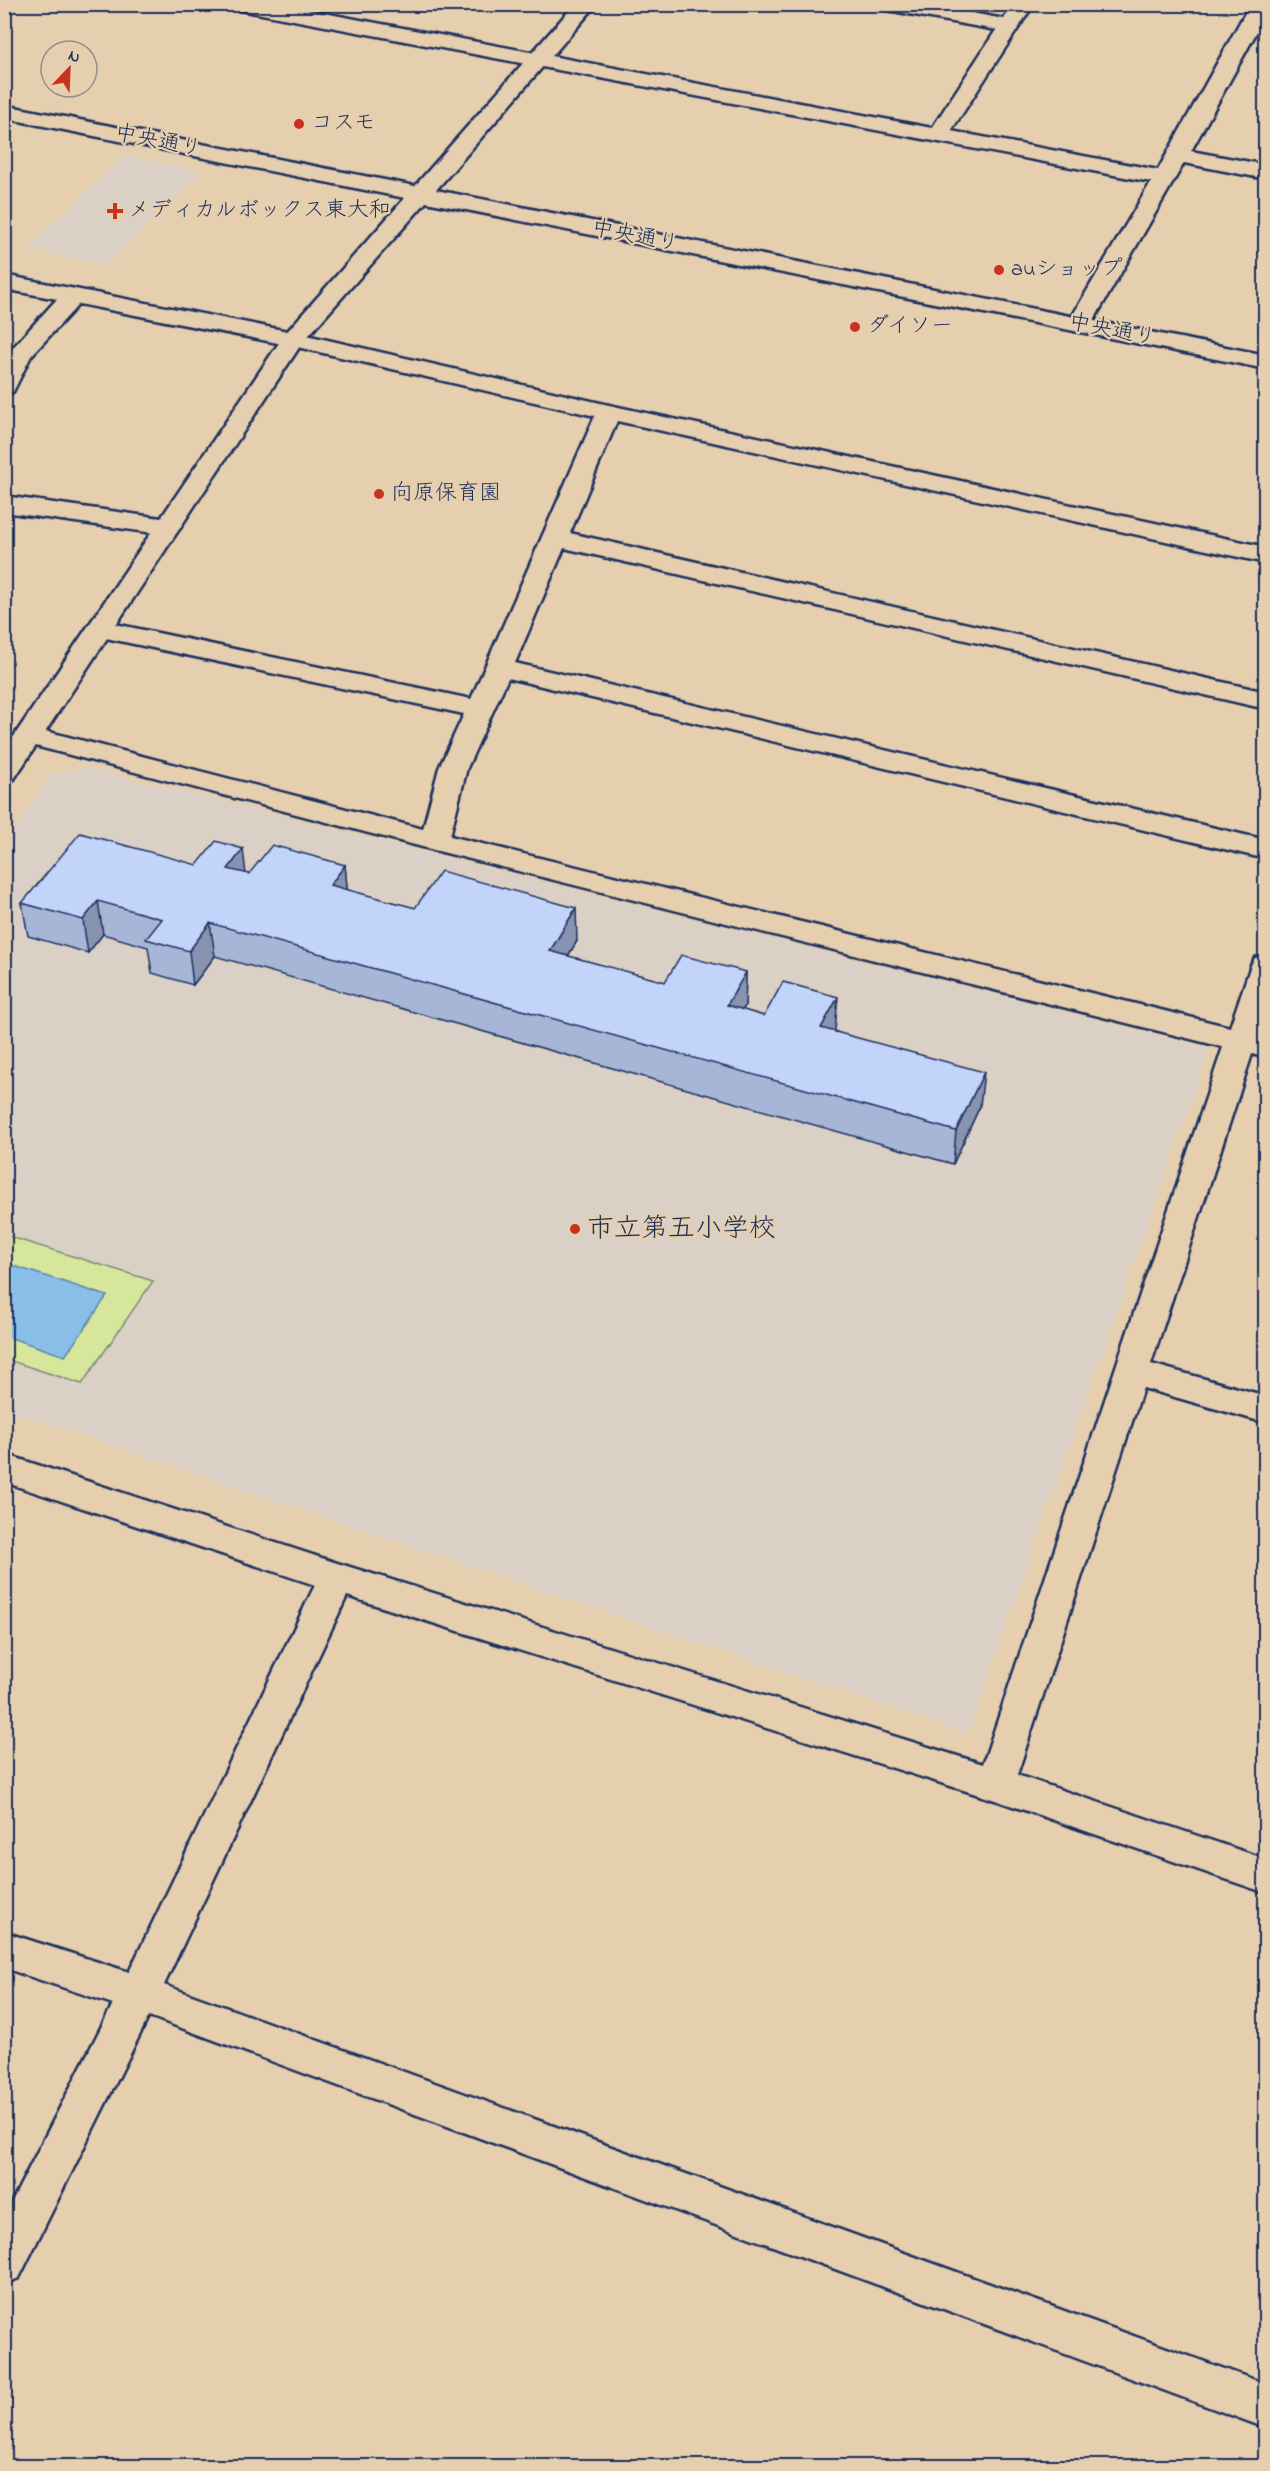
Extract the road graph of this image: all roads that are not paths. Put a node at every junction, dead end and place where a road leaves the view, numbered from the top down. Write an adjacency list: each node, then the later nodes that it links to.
1 (240, 4): 7 (street)
2 (587, 4): 7 (street)
3 (887, 4): 6 (street)
4 (1024, 4): 6 (street)
5 (1260, 16): 10 (street)
6 (1010, 26): 9 (street)
7 (538, 60): 9 (street); 13 (street)
8 (4, 111): 13 (street, 中央通り)
9 (938, 135): 12 (street)
10 (1177, 155): 11 (street); 12 (street)
11 (1266, 172)
12 (1165, 178): 16 (street)
13 (422, 195): 16 (street, 中央通り); 17 (street)
14 (4, 282): 15 (street)
15 (72, 297): 17 (street); 19 (street)
16 (1079, 325): 18 (street, 中央通り)
17 (294, 339): 20 (street); 22 (street)
18 (1266, 362)
19 (4, 387)
20 (609, 412): 23 (street); 24 (street)
21 (4, 504): 22 (street)
22 (168, 527): 25 (street)
23 (556, 538): 26 (street); 27 (street)
24 (1266, 555)
25 (101, 629): 28 (street); 29 (street)
26 (499, 668): 28 (street); 32 (street)
27 (1266, 701)
28 (479, 709): 31 (street)
29 (30, 736): 30 (street); 31 (street)
30 (4, 772)
31 (434, 841): 34 (street)
32 (1266, 850)
33 (1266, 965): 34 (street)
34 (1253, 1044): 35 (street)
35 (1131, 1371): 36 (street); 39 (street)
36 (1266, 1410)
37 (4, 1468): 38 (street)
38 (337, 1578): 39 (street); 42 (street)
39 (995, 1784): 40 (street)
40 (1266, 1876)
41 (4, 1950): 42 (street)
42 (139, 1994): 43 (street); 44 (street)
43 (4, 2264)
44 (1266, 2406)

